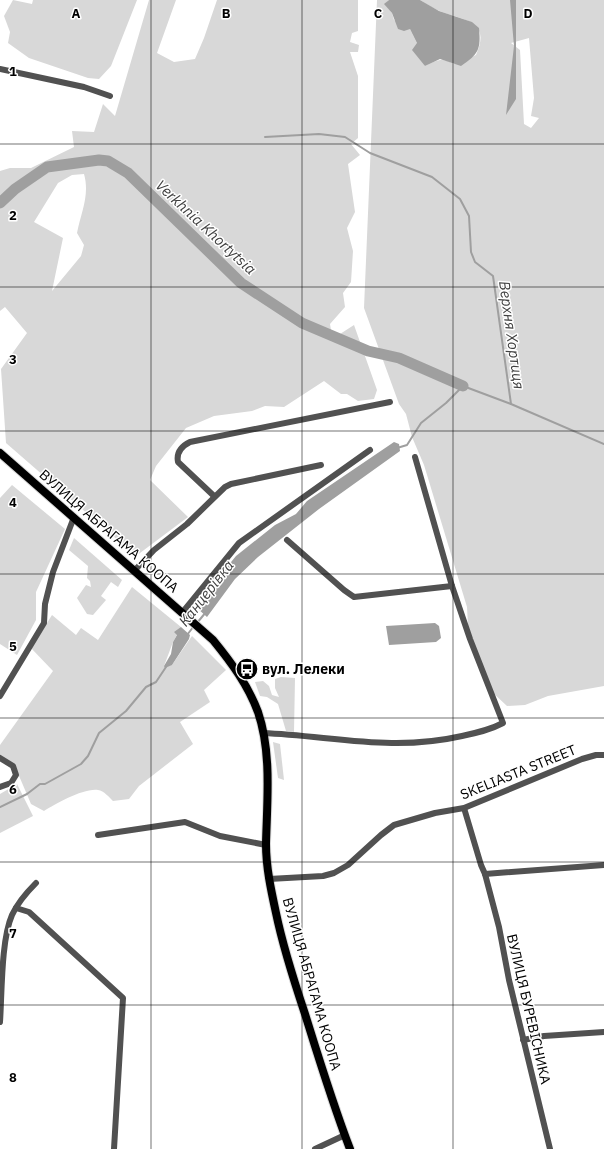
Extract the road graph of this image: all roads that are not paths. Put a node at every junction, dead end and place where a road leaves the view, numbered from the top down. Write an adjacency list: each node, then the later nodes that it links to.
1 (0, 69): 2 (street)
2 (110, 96)
3 (390, 402): 8 (street)
4 (370, 450): 13 (street)
5 (0, 453): 9 (main road, ВУЛИЦЯ АБРАГАМА КООПА)
6 (415, 457): 12 (street)
7 (321, 465): 8 (street)
8 (214, 496): 11 (street)
9 (74, 517): 11 (main road, ВУЛИЦЯ АБРАГАМА КООПА); 14 (street)
10 (287, 540): 12 (street)
11 (134, 571): 13 (main road, ВУЛИЦЯ АБРАГАМА КООПА)
12 (452, 586): 15 (street)
13 (182, 613): 15 (main road, ВУЛИЦЯ АБРАГАМА КООПА)
14 (0, 696)
15 (263, 734): 21 (main road, ВУЛИЦЯ АБРАГАМА КООПА)
16 (604, 756): 19 (street, SKELIASTA STREET)
17 (0, 758): 18 (street)
18 (0, 787)
19 (464, 808): 23 (street, ВУЛИЦЯ БУРЕВІСНИКА); 24 (street, SKELIASTA STREET)
20 (98, 835): 21 (street)
21 (266, 845): 24 (main road, ВУЛИЦЯ АБРАГАМА КООПА)
22 (604, 865): 23 (street)
23 (485, 874): 29 (street, ВУЛИЦЯ БУРЕВІСНИКА)
24 (269, 879): 30 (main road, ВУЛИЦЯ АБРАГАМА КООПА)
25 (36, 883): 26 (street)
26 (16, 908): 27 (street); 31 (street)
27 (0, 1022)
28 (604, 1032): 29 (street)
29 (523, 1040): 34 (street, ВУЛИЦЯ БУРЕВІСНИКА)
30 (344, 1135): 32 (street); 33 (main road, ВУЛИЦЯ АБРАГАМА КООПА)
31 (114, 1149)
32 (315, 1149)
33 (350, 1149)
34 (550, 1149)

